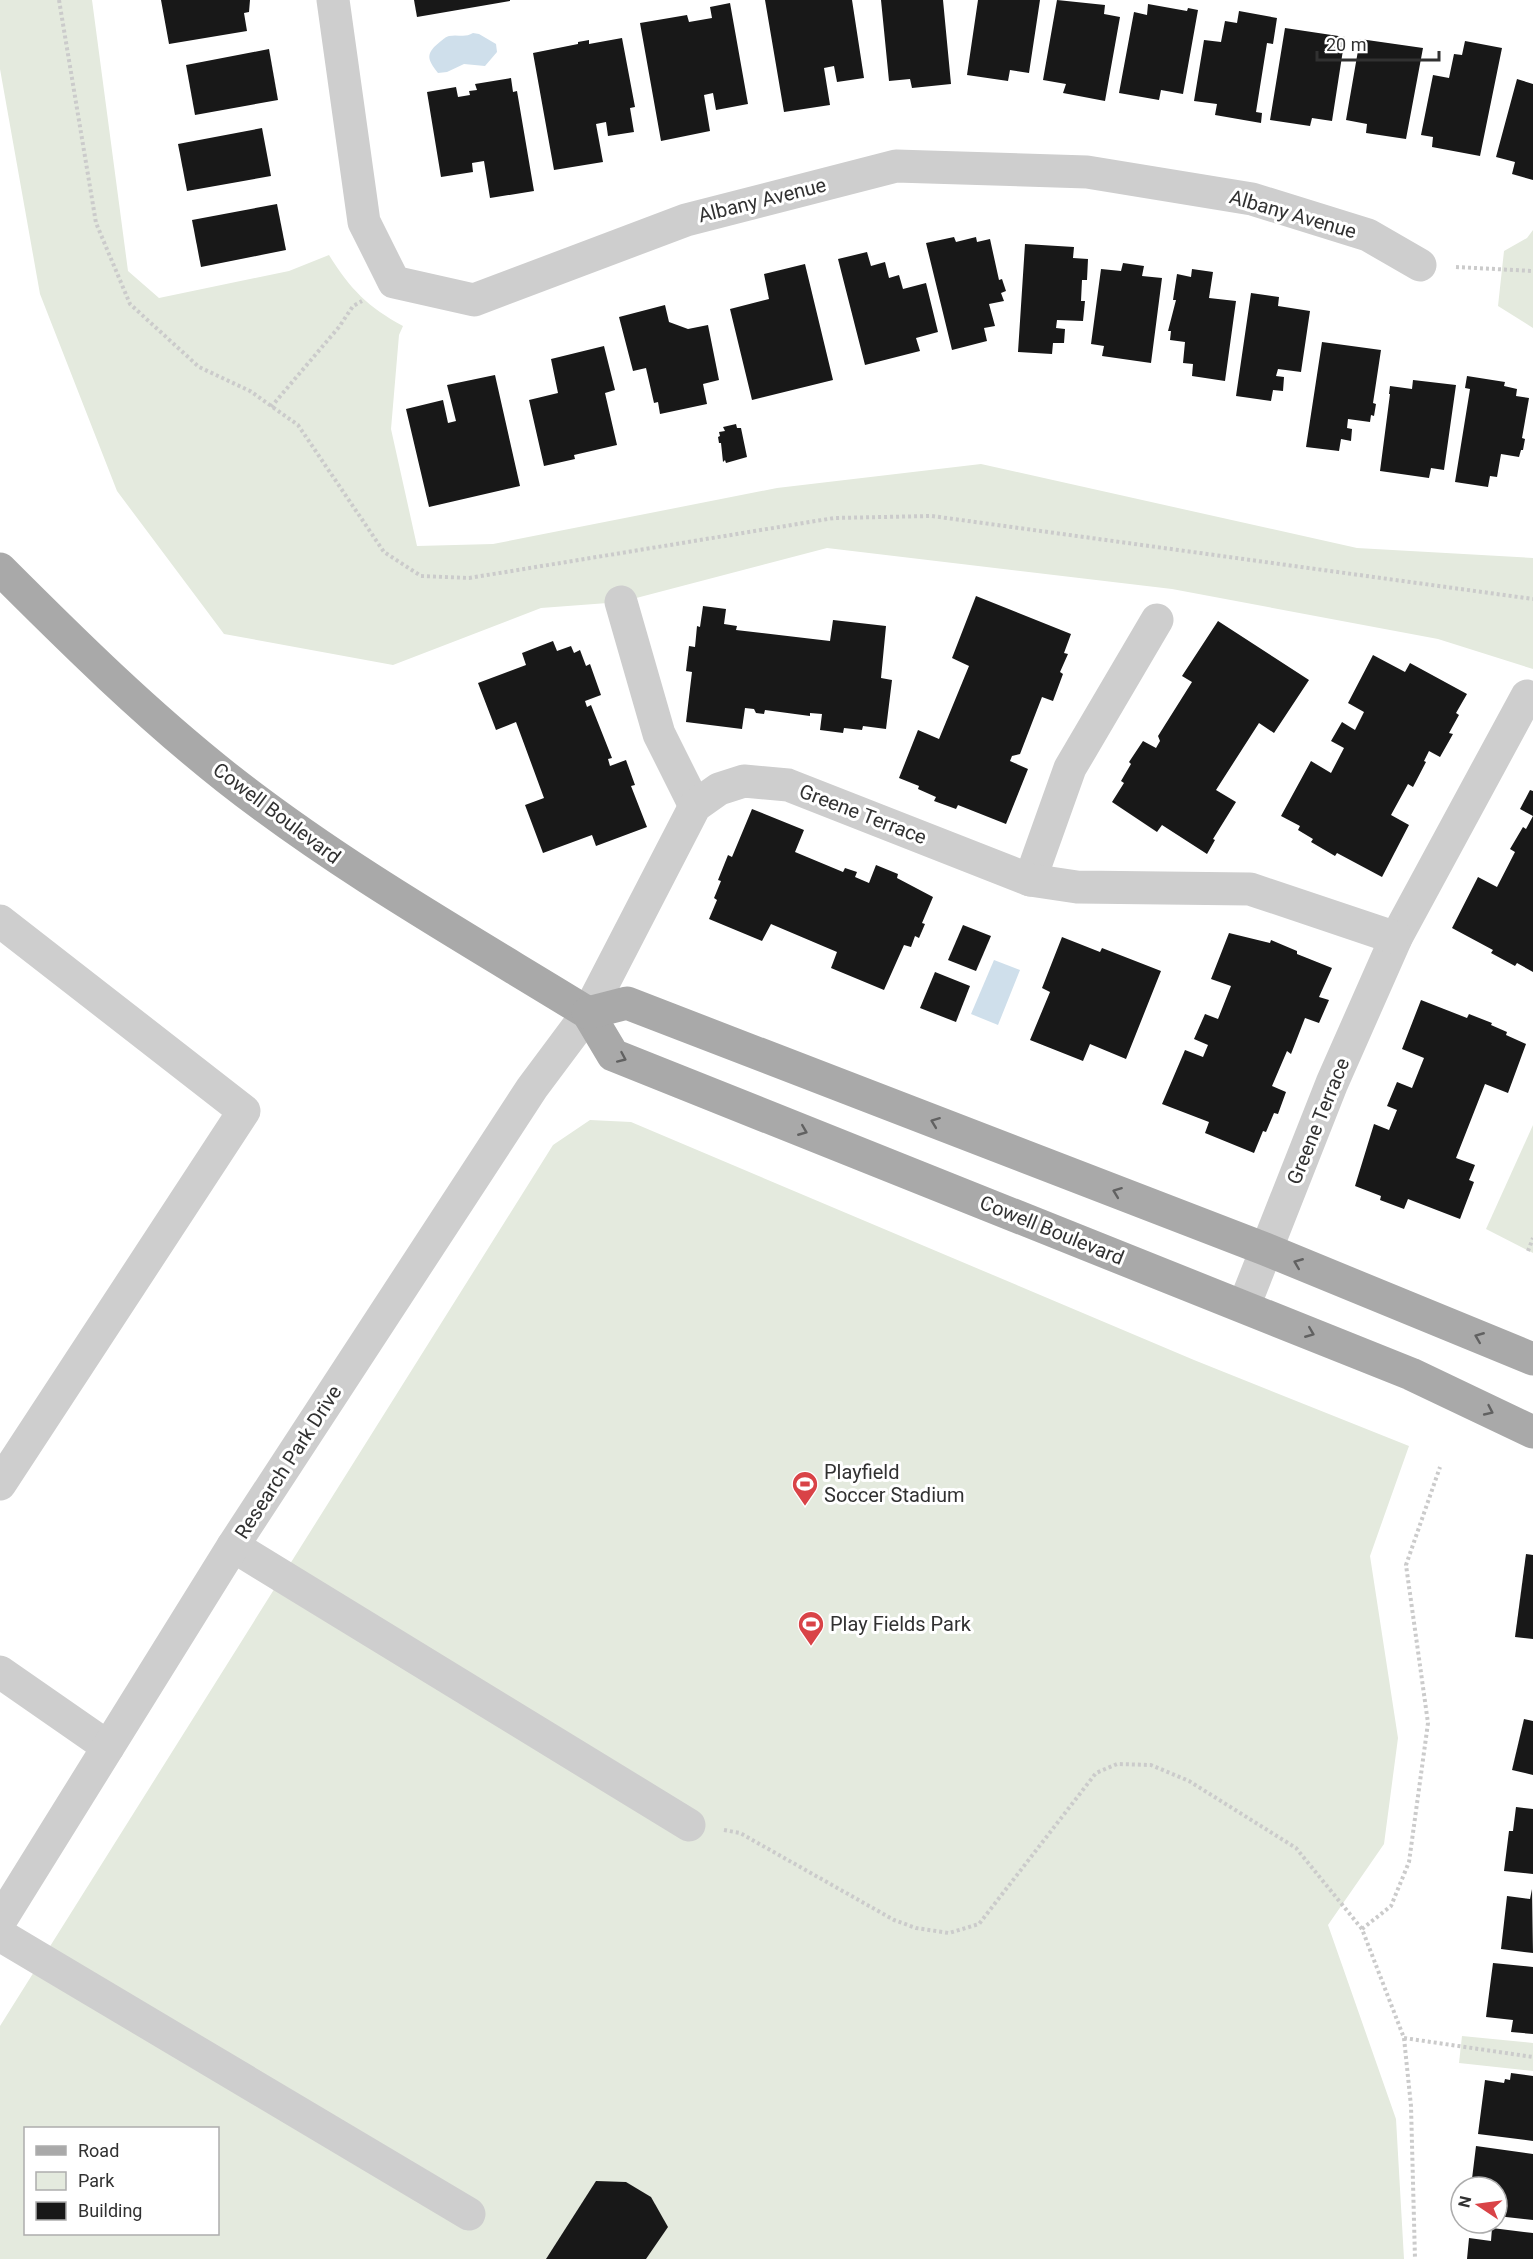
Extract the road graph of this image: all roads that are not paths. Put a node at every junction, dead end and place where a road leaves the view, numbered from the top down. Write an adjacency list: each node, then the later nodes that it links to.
1 (333, 0): 2 (street, Albany Avenue)
2 (1420, 265)
3 (0, 569): 11 (main road, Cowell Boulevard)
4 (621, 602): 7 (street)
5 (1157, 620): 8 (street)
6 (1527, 696): 10 (street, Greene Terrace)
7 (695, 806): 8 (street, Greene Terrace); 11 (street, Greene Terrace)
8 (1030, 880): 10 (street, Greene Terrace)
9 (0, 921): 16 (street)
10 (1396, 938): 12 (street, Greene Terrace)
11 (588, 1012): 12 (main road, one-way to 11); 13 (main road, Cowell Boulevard, one-way to 13); 17 (street, Research Park Drive)
12 (1265, 1249): 13 (street, Greene Terrace); 14 (main road, one-way to 12)
13 (1244, 1306): 15 (main road, Cowell Boulevard, one-way to 15)
14 (1533, 1359)
15 (1533, 1432)
16 (0, 1484)
17 (233, 1546): 19 (street, Research Park Drive); 20 (street)
18 (0, 1672): 19 (street)
19 (108, 1747): 21 (street, Research Park Drive)
20 (689, 1825)
21 (0, 1921)
22 (0, 1935): 23 (street)
23 (469, 2214)

